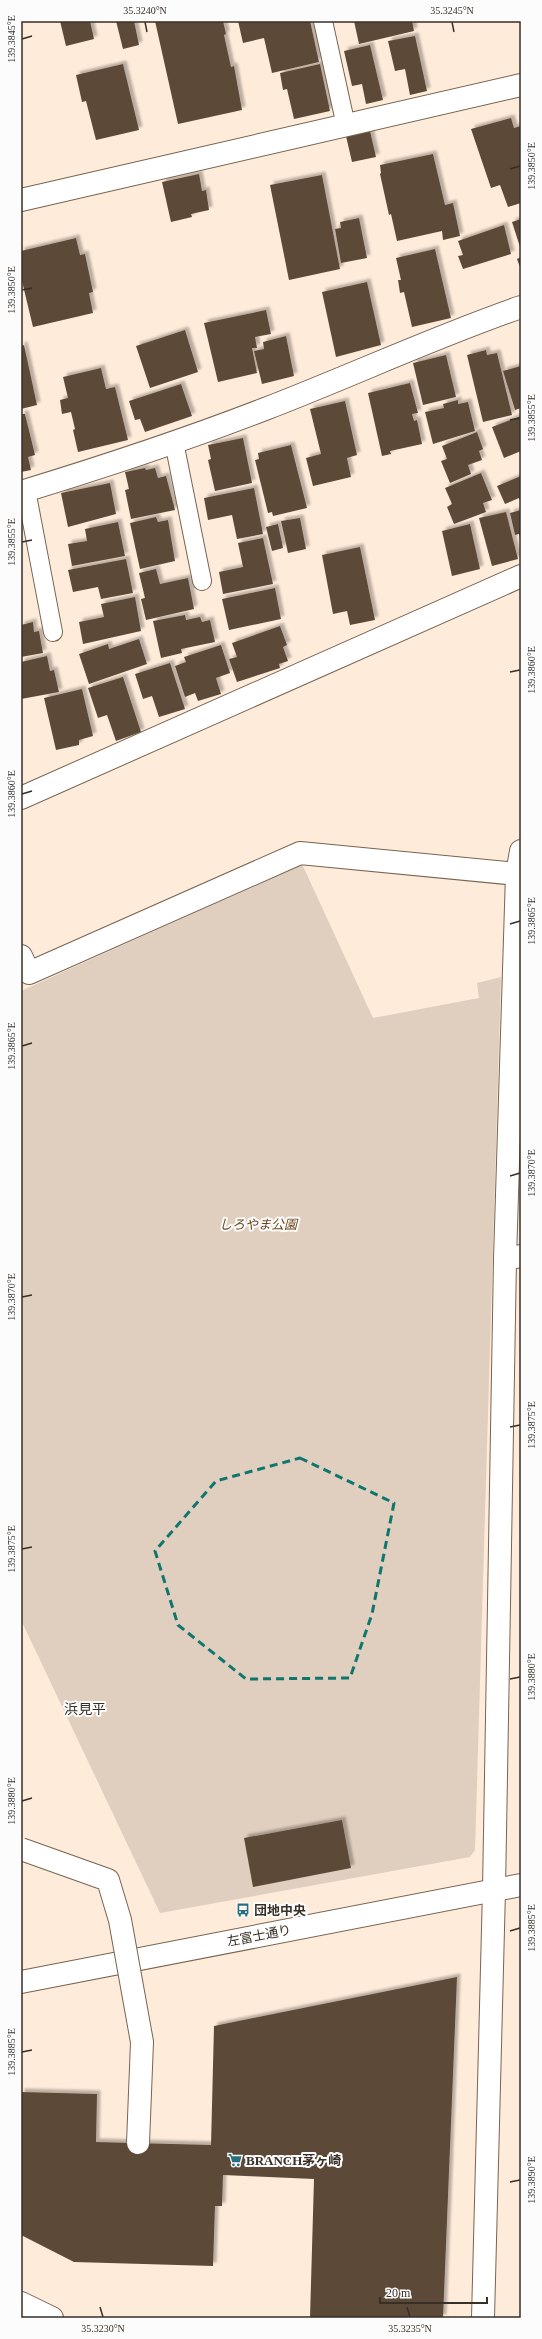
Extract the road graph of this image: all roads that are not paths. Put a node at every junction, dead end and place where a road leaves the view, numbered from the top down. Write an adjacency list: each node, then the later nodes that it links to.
1 (323, 21): 3 (lane)
2 (521, 85): 3 (street)
3 (346, 126): 4 (street)
4 (21, 200)
5 (521, 307): 6 (street)
6 (174, 442): 7 (street); 9 (lane)
7 (23, 491): 10 (lane)
8 (521, 576): 11 (street)
9 (202, 581)
10 (53, 632)
11 (21, 798)
12 (521, 851): 13 (street)
13 (518, 874): 14 (street); 15 (street)
14 (21, 956)
15 (513, 1257): 18 (street)
16 (21, 1849): 20 (street, bridge)
17 (521, 1885): 18 (street, 左富士通り)
18 (494, 1890): 19 (street, 左富士通り); 23 (street)
19 (21, 1982)
20 (138, 2143)
21 (21, 2303): 22 (street)
22 (52, 2318)
23 (482, 2318)

